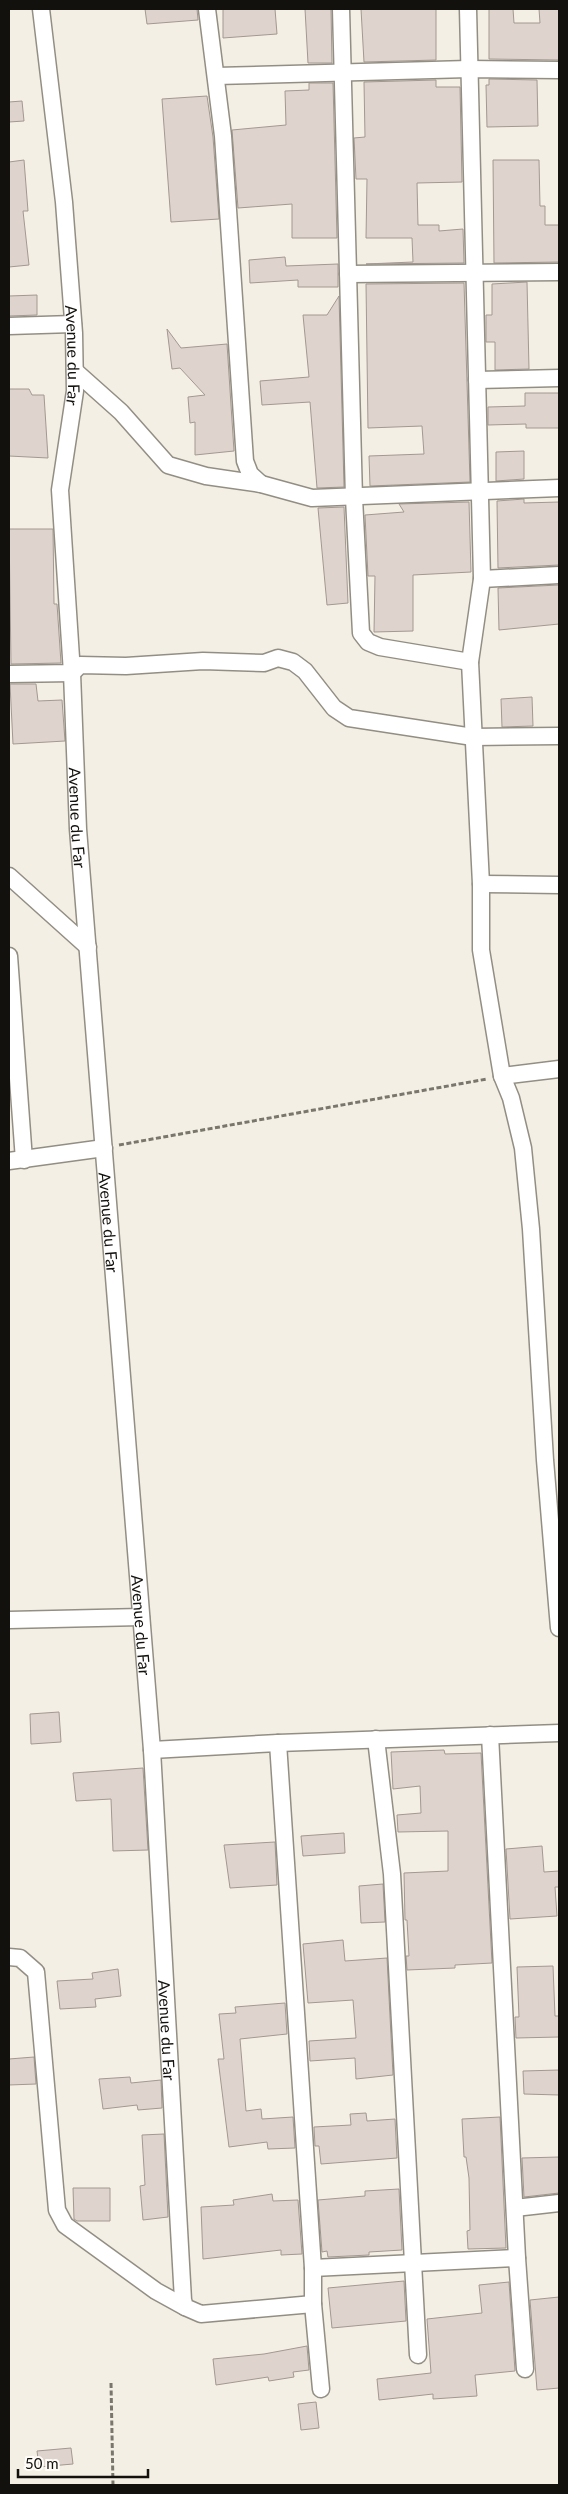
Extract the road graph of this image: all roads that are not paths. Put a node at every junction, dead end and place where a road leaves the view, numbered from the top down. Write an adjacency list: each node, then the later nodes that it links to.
1 (207, 9): 8 (street)
2 (341, 9): 7 (street)
3 (468, 9): 5 (street)
4 (43, 11): 12 (street, Avenue du Far)
5 (468, 69): 6 (street); 7 (street); 11 (street)
6 (559, 70)
7 (344, 72): 8 (street); 10 (street)
8 (216, 76): 17 (street)
9 (559, 272): 11 (street)
10 (348, 274): 11 (street); 20 (street)
11 (476, 274): 16 (street)
12 (73, 324): 13 (street); 14 (street, Avenue du Far)
13 (9, 326)
14 (75, 371): 17 (street); 24 (street, Avenue du Far)
15 (559, 378): 16 (street)
16 (477, 380): 19 (street)
17 (261, 484): 20 (street)
18 (559, 488): 19 (street)
19 (480, 492): 20 (street); 22 (street)
20 (354, 498): 23 (street)
21 (559, 575): 22 (street)
22 (482, 579): 23 (street)
23 (470, 662): 27 (street)
24 (72, 673): 25 (street); 27 (street); 31 (street, Avenue du Far)
25 (9, 674)
26 (559, 736): 27 (street)
27 (473, 737): 29 (street)
28 (9, 876): 31 (street)
29 (480, 884): 30 (street); 34 (street)
30 (559, 885)
31 (88, 947): 35 (street, Avenue du Far)
32 (9, 956): 36 (street)
33 (559, 1069): 34 (street)
34 (502, 1076): 39 (street)
35 (104, 1148): 36 (street); 37 (street, Avenue du Far)
36 (17, 1160)
37 (141, 1617): 38 (street); 44 (street, Avenue du Far)
38 (9, 1620)
39 (559, 1628)
40 (559, 1732): 41 (street)
41 (490, 1735): 42 (street); 47 (street)
42 (376, 1739): 43 (street); 49 (street)
43 (278, 1743): 44 (street); 50 (street)
44 (152, 1750): 52 (street, Avenue du Far)
45 (9, 1957): 52 (street)
46 (559, 2203): 47 (street)
47 (515, 2208): 48 (street)
48 (517, 2258): 49 (street); 54 (street)
49 (415, 2264): 50 (street); 53 (street)
50 (313, 2268): 51 (street)
51 (313, 2304): 52 (street); 55 (street)
52 (185, 2307)
53 (418, 2355)
54 (525, 2369)
55 (321, 2389)

